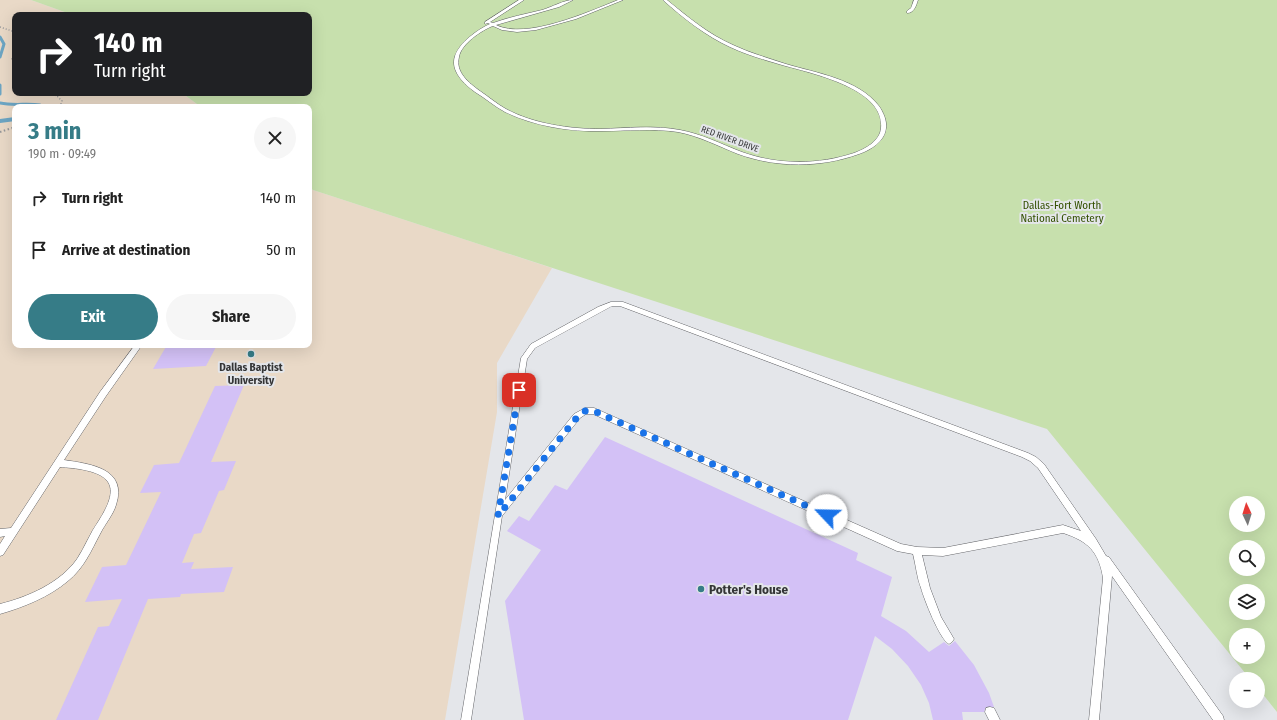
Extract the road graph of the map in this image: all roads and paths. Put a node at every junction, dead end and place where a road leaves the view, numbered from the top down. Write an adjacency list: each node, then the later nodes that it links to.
1 (522, 0): 7 (lane)
2 (571, 0): 10 (lane, RED RIVER DRIVE)
3 (621, 0): 7 (lane)
4 (665, 0): 10 (lane, RED RIVER DRIVE)
5 (916, 0): 6 (lane)
6 (908, 12)
7 (489, 21): 10 (lane)
8 (0, 27): 9 (path)
9 (12, 31)
10 (477, 31)
11 (57, 96): 12 (path)
12 (61, 104)
13 (12, 127): 14 (path)
14 (0, 132)
15 (137, 348): 16 (lane)
16 (58, 462): 18 (lane); 23 (lane)
17 (498, 516): 20 (lane); 21 (lane); 25 (lane)
18 (13, 532): 19 (lane); 22 (lane)
19 (0, 533)
20 (917, 551): 21 (lane); 24 (lane)
21 (1100, 551): 26 (lane); 27 (lane)
22 (0, 552)
23 (0, 609)
24 (948, 639)
25 (466, 720)
26 (1094, 720)
27 (1219, 720)

